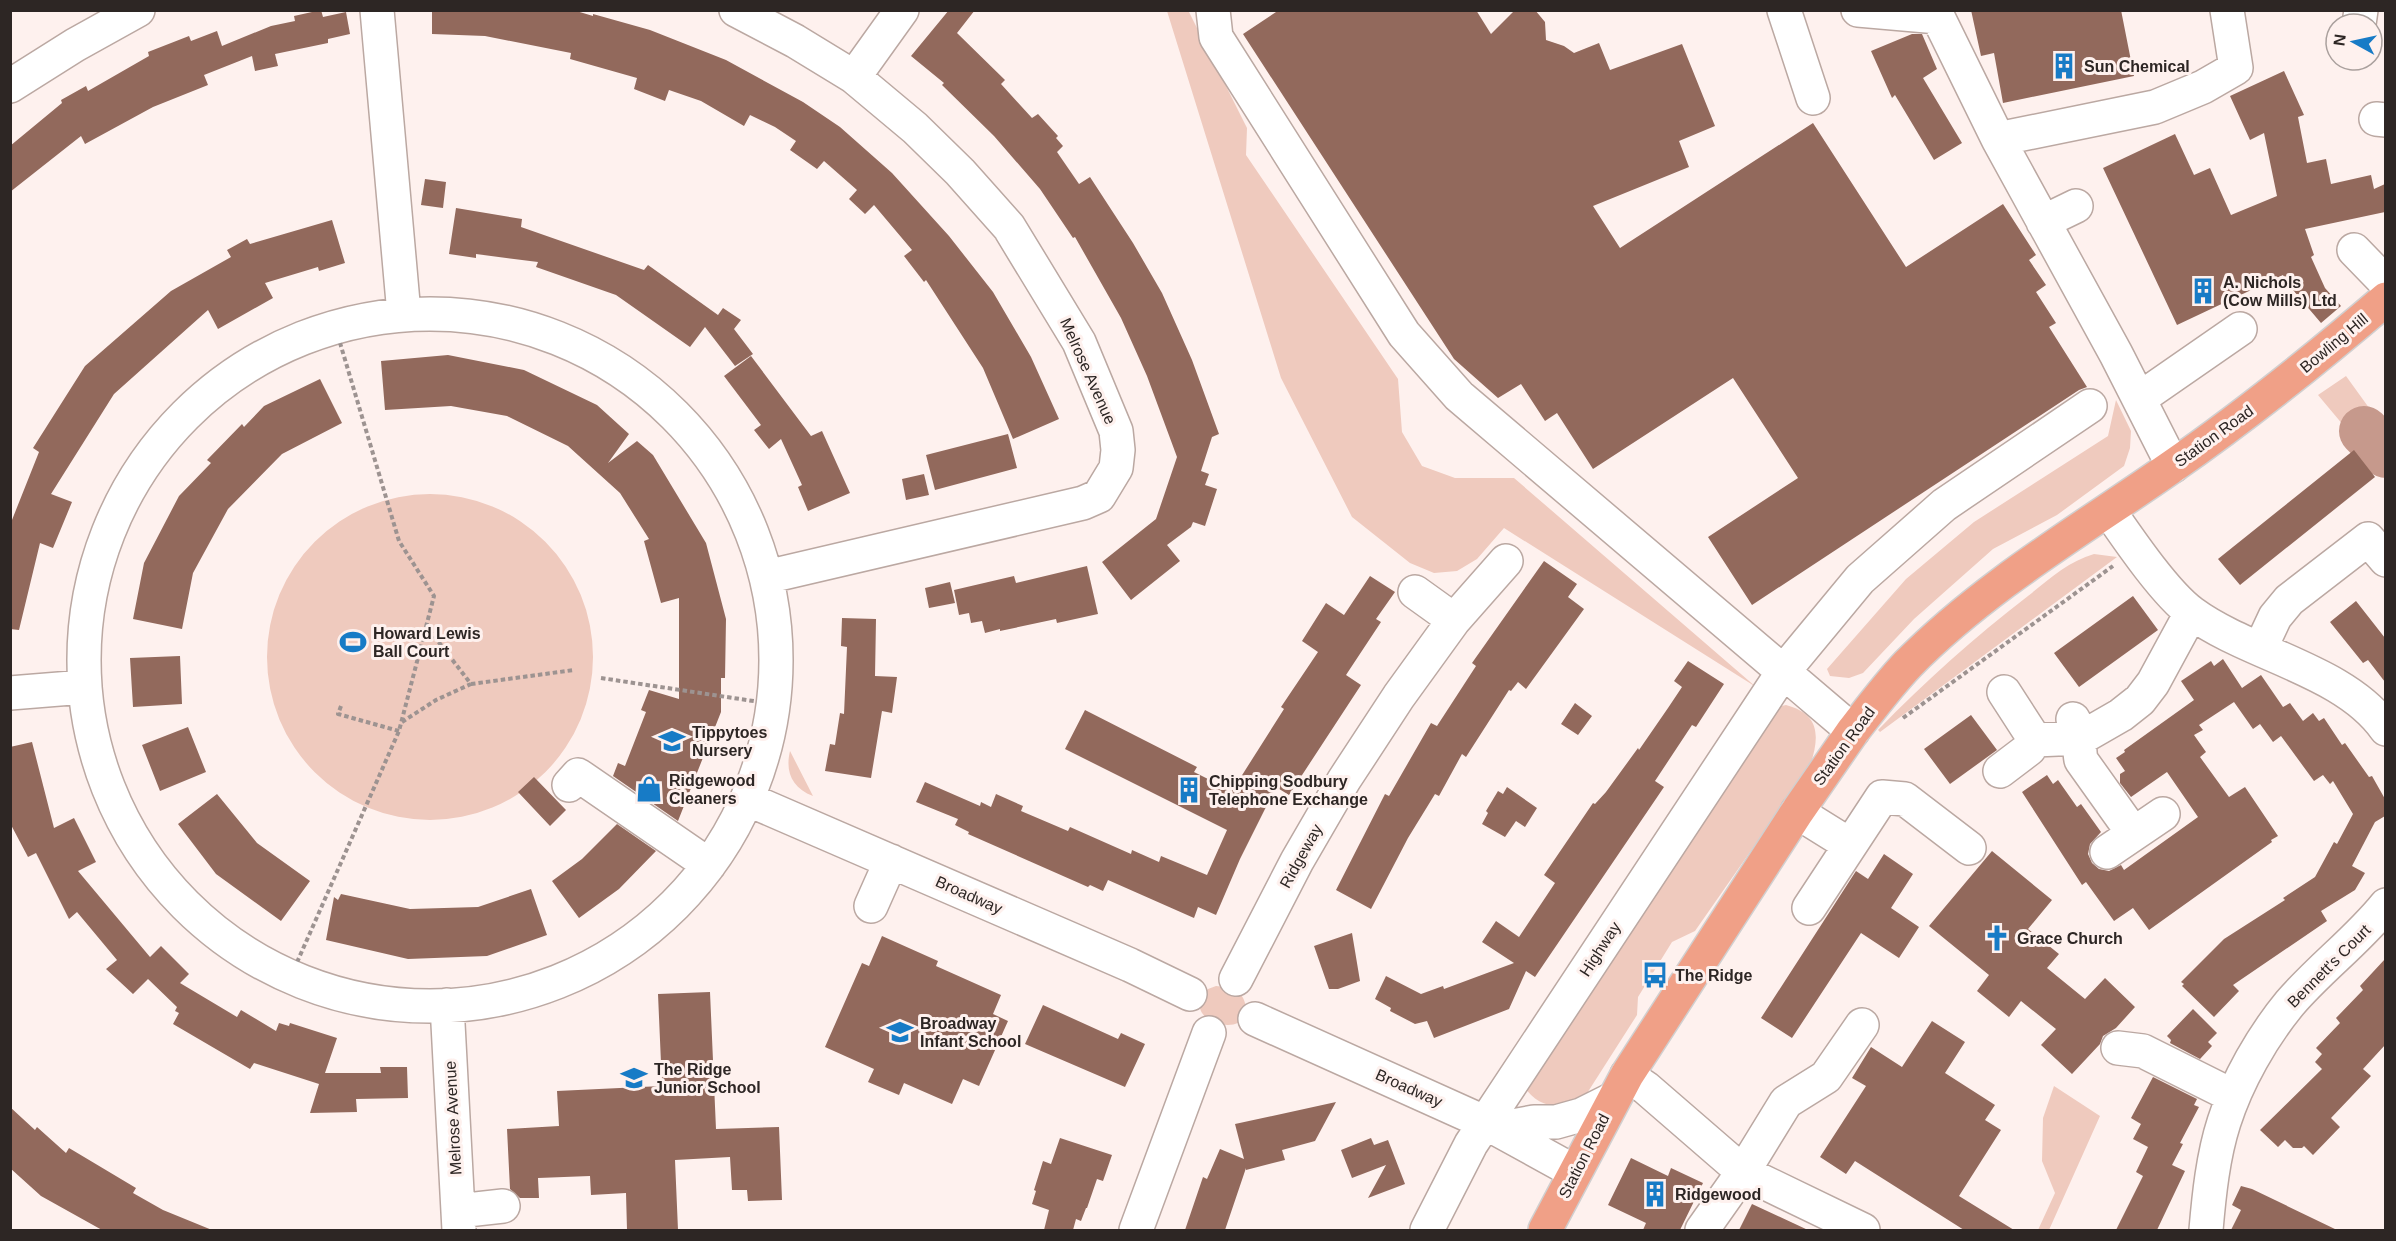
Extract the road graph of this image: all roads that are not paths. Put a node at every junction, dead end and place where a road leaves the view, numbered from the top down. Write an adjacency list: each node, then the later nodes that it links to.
1 (138, 10): 11 (street)
2 (378, 10): 19 (street)
3 (736, 10): 10 (street, Melrose Avenue)
4 (902, 10): 10 (street)
5 (1213, 10): 33 (street)
6 (1784, 10): 12 (street)
7 (1858, 10): 9 (street)
8 (2227, 10): 13 (street)
9 (1938, 14): 13 (street)
10 (854, 76): 28 (street, Melrose Avenue)
11 (10, 86)
12 (1813, 98)
13 (1998, 139): 15 (street)
14 (2076, 206): 15 (street)
15 (2043, 222): 22 (street)
16 (2354, 250): 17 (street)
17 (2385, 283)
18 (2385, 299): 21 (main road, Bowling Hill)
19 (404, 314): 28 (street); 34 (street)
20 (2240, 329): 22 (street)
21 (2282, 386): 24 (main road, Station Road)
22 (2139, 399): 24 (street)
23 (2090, 406): 33 (street, Highway)
24 (2173, 466): 25 (main road, Station Road)
25 (2109, 511): 30 (street); 39 (main road, Station Road)
26 (2385, 560): 32 (street)
27 (1506, 561): 31 (street, Ridgeway)
28 (766, 578): 43 (street)
29 (1414, 592): 31 (street)
30 (2191, 613): 32 (street); 37 (street)
31 (1454, 620): 55 (street, Ridgeway)
32 (2260, 649): 38 (street)
33 (1783, 672): 39 (street); 64 (street, Highway)
34 (84, 687): 36 (street); 57 (street)
35 (2004, 692): 40 (street)
36 (10, 693)
37 (2077, 728): 40 (street); 46 (street)
38 (2385, 729)
39 (1853, 731): 44 (main road, Station Road)
40 (2035, 740): 41 (street)
41 (2000, 771)
42 (569, 785): 51 (street)
43 (747, 799): 50 (street, Broadway); 51 (street)
44 (1797, 812): 47 (street); 62 (main road, Station Road)
45 (2163, 814): 46 (street)
46 (2133, 833): 49 (street)
47 (1850, 845): 48 (street); 54 (street)
48 (1968, 848)
49 (2107, 852)
50 (891, 861): 53 (street); 56 (street, Broadway)
51 (709, 865): 57 (street)
52 (2385, 905): 63 (street, Bennett's Court)
53 (871, 906)
54 (1809, 908)
55 (1236, 979): 56 (street); 58 (street)
56 (1190, 994): 60 (street)
57 (447, 1005): 68 (street, Melrose Avenue)
58 (1255, 1019): 60 (street); 64 (street, Broadway)
59 (1862, 1025): 66 (street)
60 (1209, 1033): 69 (street)
61 (2118, 1048): 63 (street)
62 (1620, 1087): 64 (street); 65 (main road, Station Road); 66 (street)
63 (2234, 1096): 74 (street, Bennett's Court)
64 (1491, 1126): 65 (street, Broadway); 70 (street, Highway)
65 (1575, 1172): 71 (main road, Station Road)
66 (1743, 1172): 72 (street); 73 (street)
67 (503, 1206): 68 (street)
68 (459, 1221)
69 (1136, 1230)
70 (1427, 1230)
71 (1545, 1230)
72 (1702, 1230)
73 (1863, 1230)
74 (2206, 1230)

